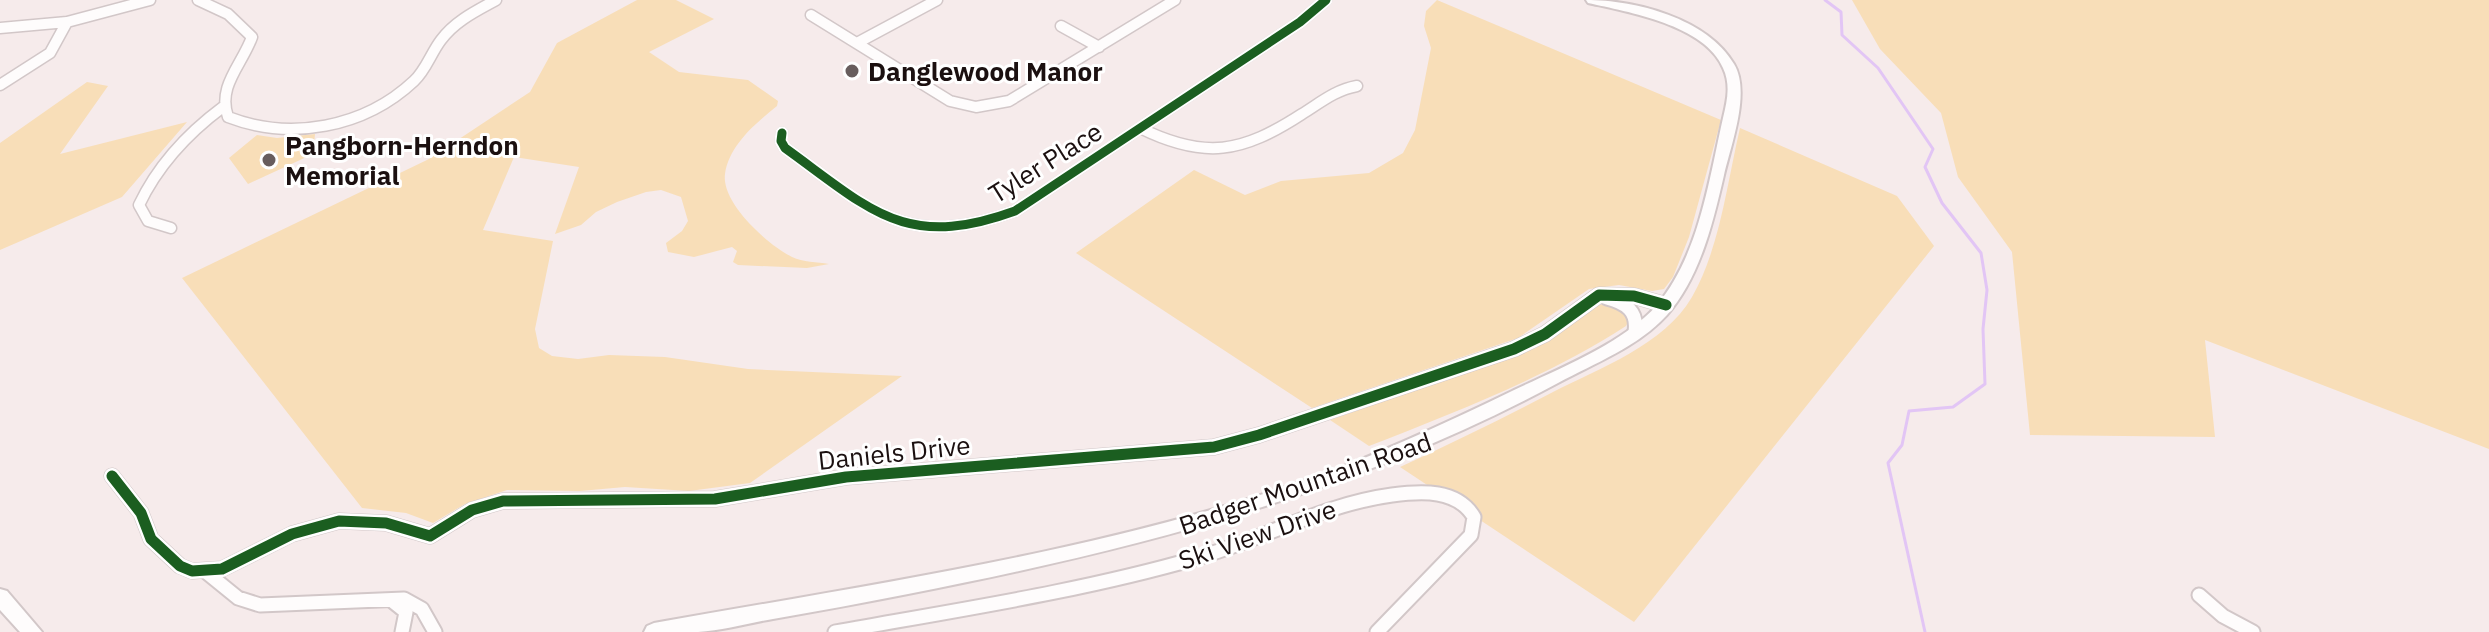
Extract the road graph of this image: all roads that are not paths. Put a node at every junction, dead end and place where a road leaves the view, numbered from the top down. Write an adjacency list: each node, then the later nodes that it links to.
1 (150, 0): 9 (street)
2 (198, 0): 16 (street)
3 (496, 0): 16 (street)
4 (937, 0): 12 (street)
5 (1175, 0): 13 (street)
6 (1326, 0): 17 (street, Tyler Place)
7 (1592, 0): 20 (main road, Badger Mountain Road)
8 (811, 15): 12 (street)
9 (67, 22): 11 (street); 14 (street)
10 (1061, 26): 13 (street)
11 (0, 28)
12 (857, 43): 13 (street)
13 (1099, 47)
14 (0, 85)
15 (1357, 86): 17 (street)
16 (223, 107): 19 (street)
17 (1140, 128): 18 (street, Tyler Place)
18 (782, 133)
19 (171, 228)
20 (1666, 305): 21 (street, Daniels Drive); 22 (main road, Badger Mountain Road)
21 (1582, 306): 22 (street); 24 (street, Daniels Drive)
22 (1635, 332): 31 (main road, Badger Mountain Road)
23 (112, 476): 24 (street)
24 (206, 572): 27 (street)
25 (2199, 595): 34 (street)
26 (0, 597): 28 (main road)
27 (384, 598): 29 (street); 30 (street)
28 (32, 632)
29 (402, 632)
30 (435, 632)
31 (654, 632)
32 (835, 632): 33 (street, Ski View Drive)
33 (1377, 632)
34 (2253, 632)

